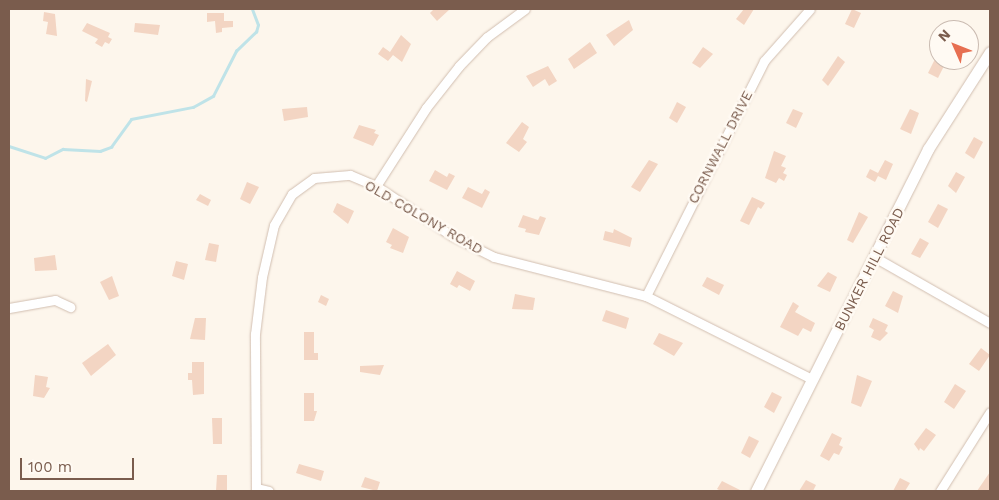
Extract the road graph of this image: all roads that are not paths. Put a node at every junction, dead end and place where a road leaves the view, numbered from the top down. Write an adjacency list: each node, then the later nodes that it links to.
1 (525, 9): 4 (street)
2 (810, 9): 6 (street, CORNWALL DRIVE)
3 (990, 52): 5 (street, BUNKER HILL ROAD)
4 (376, 186): 6 (street, OLD COLONY ROAD); 12 (street, OLD COLONY ROAD)
5 (876, 258): 9 (street); 10 (street, BUNKER HILL ROAD)
6 (646, 296): 10 (street, OLD COLONY ROAD)
7 (70, 306): 8 (street)
8 (9, 308)
9 (990, 323)
10 (812, 379): 14 (street, BUNKER HILL ROAD)
11 (990, 412): 15 (street)
12 (256, 489): 13 (street)
13 (269, 491)
14 (756, 491)
15 (940, 491)

